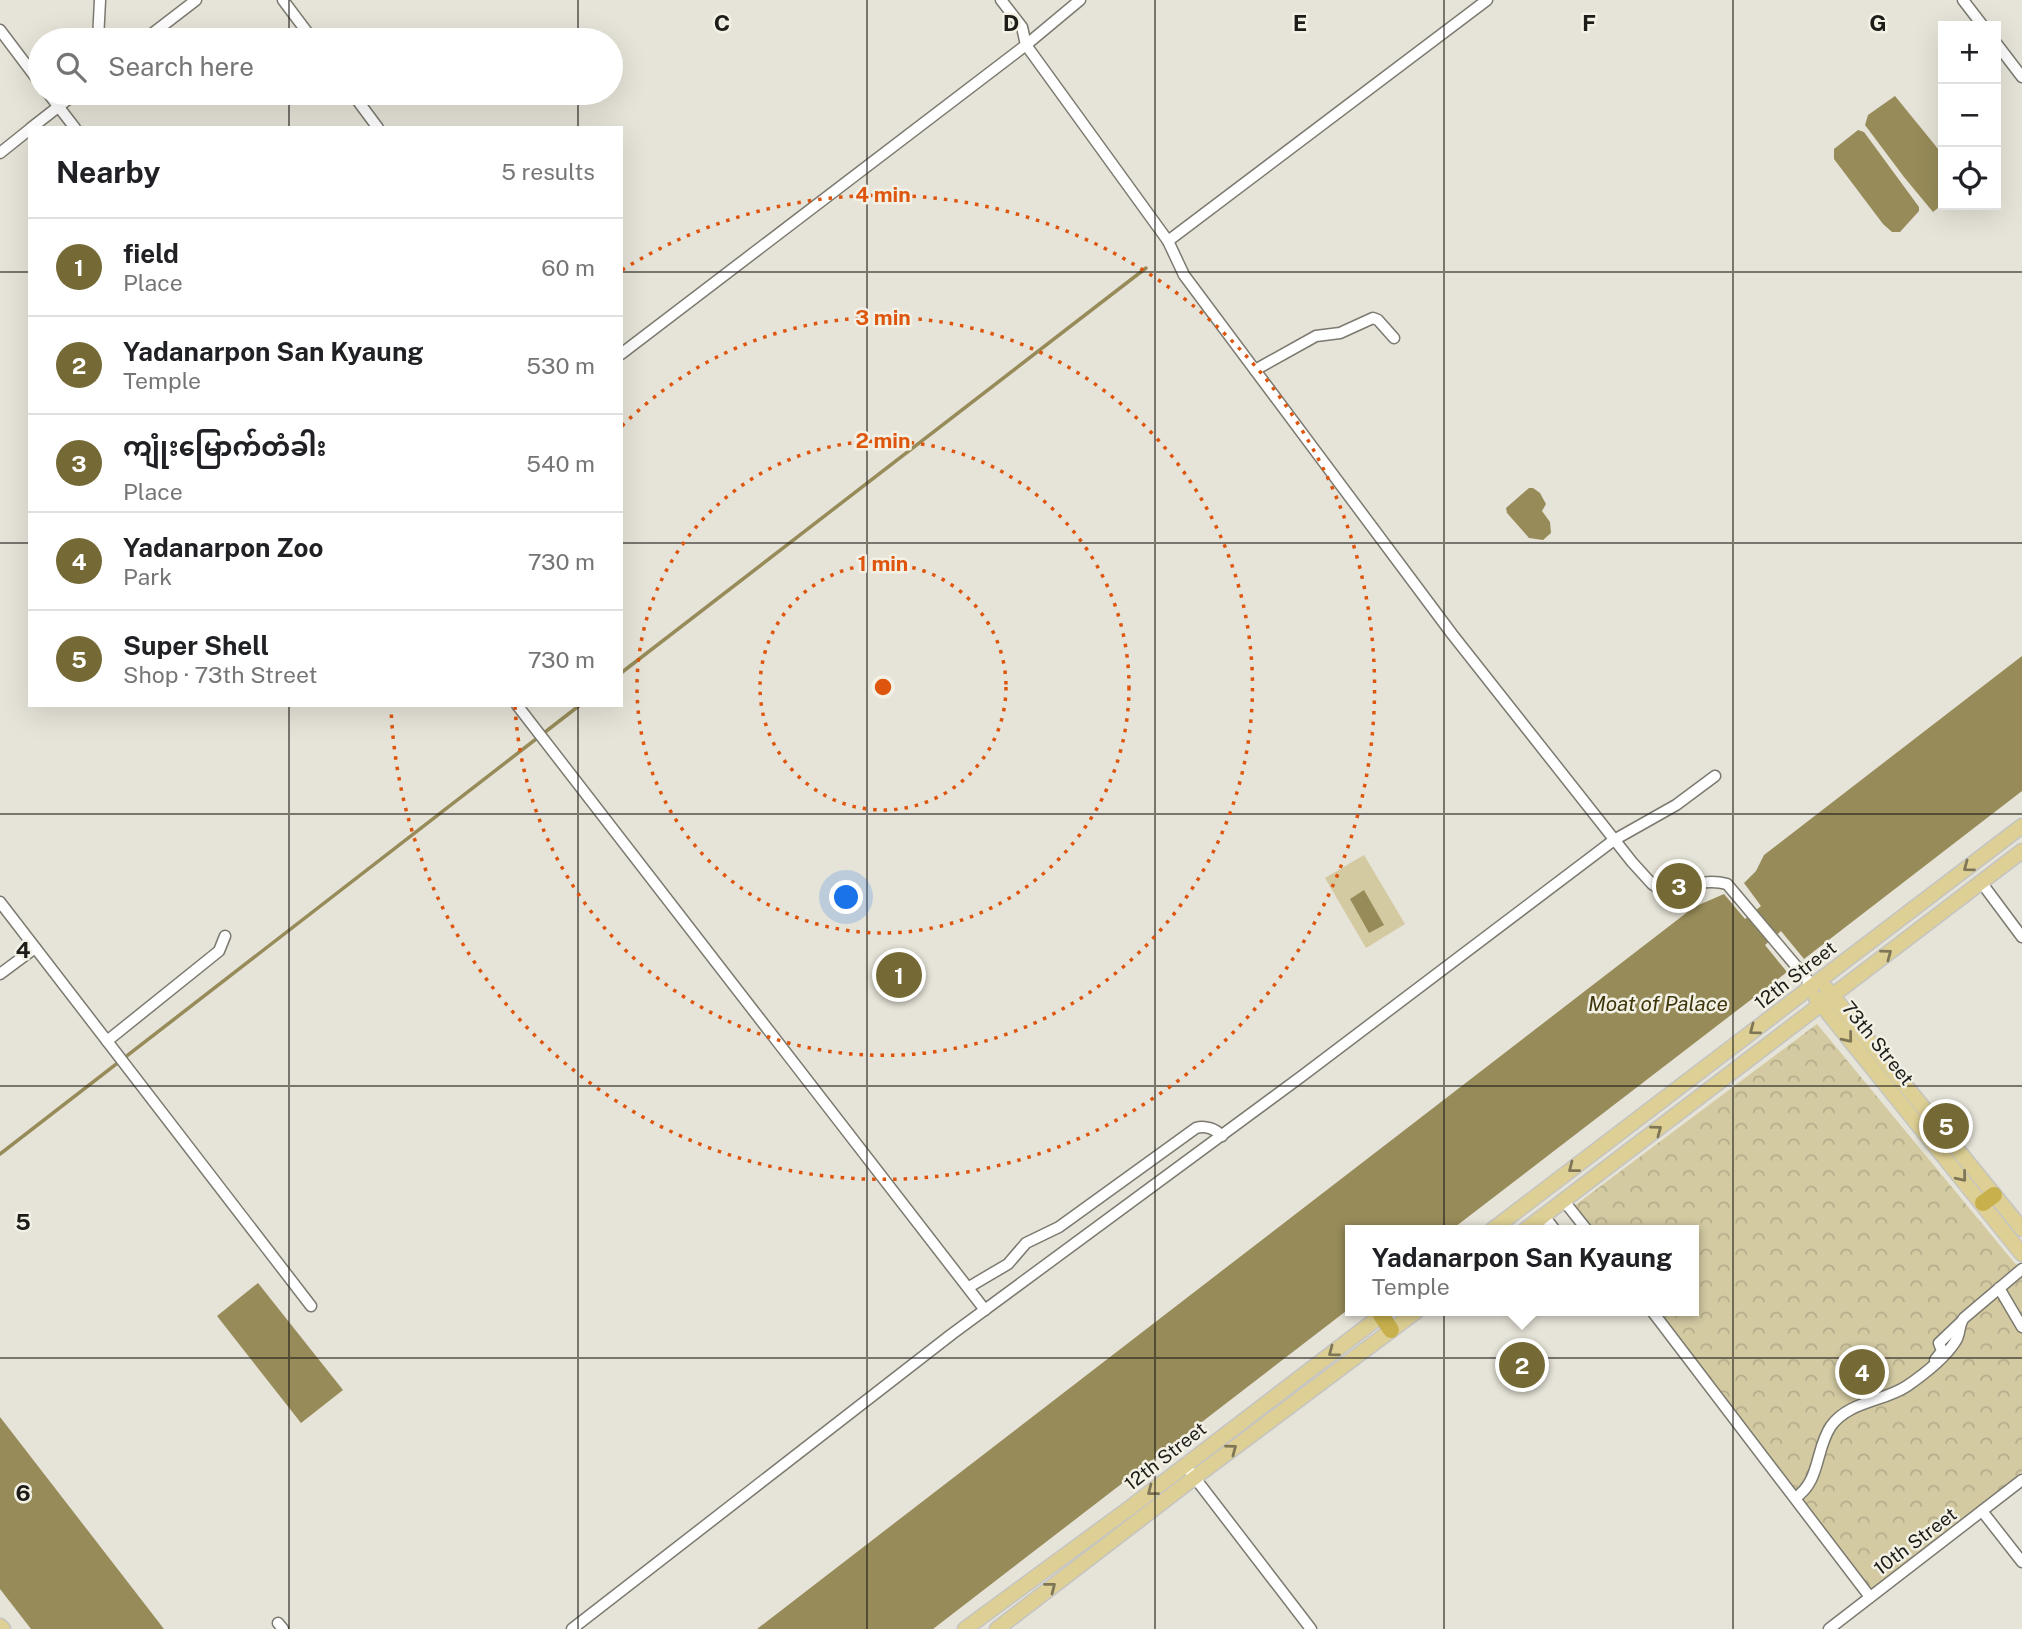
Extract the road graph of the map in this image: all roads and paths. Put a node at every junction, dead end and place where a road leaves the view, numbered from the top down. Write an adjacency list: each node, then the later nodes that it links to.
1 (100, 0): 9 (street)
2 (197, 0): 10 (street)
3 (283, 0): 11 (street)
4 (1002, 0): 13 (street)
5 (1080, 0): 13 (street)
6 (1487, 0): 24 (street)
7 (1963, 0): 8 (street)
8 (1979, 21)
9 (99, 28)
10 (160, 28)
11 (304, 28)
12 (0, 30): 15 (street)
13 (1026, 45): 24 (street); 26 (street)
14 (2001, 50): 16 (street)
15 (28, 67)
16 (2022, 77)
17 (361, 105): 21 (street)
18 (59, 106): 19 (street); 20 (street)
19 (34, 126)
20 (74, 126)
21 (377, 126)
22 (28, 130): 23 (street)
23 (0, 153)
24 (1168, 242): 27 (street)
25 (1394, 338): 27 (street)
26 (623, 352)
27 (1255, 370): 31 (street)
28 (518, 707): 55 (street)
29 (1715, 776): 31 (street)
30 (2022, 826): 39 (main road, 12th Street, one-way to 39)
31 (1614, 840): 39 (street); 42 (street)
32 (2022, 851): 33 (main road, 12th Street)
33 (1981, 882): 36 (street); 40 (main road, 12th Street, one-way to 33)
34 (0, 902): 37 (street)
35 (225, 936): 41 (street)
36 (2022, 937)
37 (36, 948): 38 (street); 41 (street)
38 (0, 974)
39 (1811, 983): 40 (main road, 73th Street); 48 (main road, 12th Street, one-way to 48)
40 (1827, 999): 44 (main road, 73th Street); 45 (main road, 12th Street, one-way to 40)
41 (107, 1041): 57 (street)
42 (1222, 1136): 43 (street); 46 (street)
43 (1117, 1184): 46 (street); 55 (street)
44 (1989, 1199): 52 (main road, 73th Street); 53 (main road, 73th Street)
45 (1564, 1201): 47 (main road, 12th Street); 51 (street)
46 (1132, 1203): 58 (street)
47 (1544, 1216): 49 (main road, 12th Street); 50 (street)
48 (1498, 1225)
49 (1532, 1225)
50 (1551, 1225)
51 (1583, 1225)
52 (2022, 1229)
53 (2022, 1254)
54 (2022, 1269): 56 (street)
55 (969, 1287): 58 (street)
56 (1999, 1288): 63 (street); 68 (street)
57 (311, 1306)
58 (985, 1310): 72 (street)
59 (1380, 1316): 65 (main road, 12th Street, one-way to 65)
60 (1385, 1316): 64 (highway)
61 (1410, 1316): 64 (main road, 12th Street)
62 (1656, 1316): 68 (street)
63 (2022, 1326)
64 (1391, 1330): 66 (main road, 12th Street, one-way to 64)
65 (1185, 1465): 66 (street); 73 (main road, 12th Street, one-way to 73)
66 (1194, 1478): 74 (main road, 12th Street, one-way to 66); 75 (street)
67 (2022, 1480): 69 (street, 10th Street)
68 (1796, 1498): 71 (street)
69 (1982, 1511): 70 (street); 71 (street, 10th Street)
70 (2022, 1562)
71 (1870, 1597): 76 (street, 10th Street)
72 (572, 1629)
73 (965, 1629)
74 (998, 1629)
75 (1311, 1629)
76 (1829, 1629)

